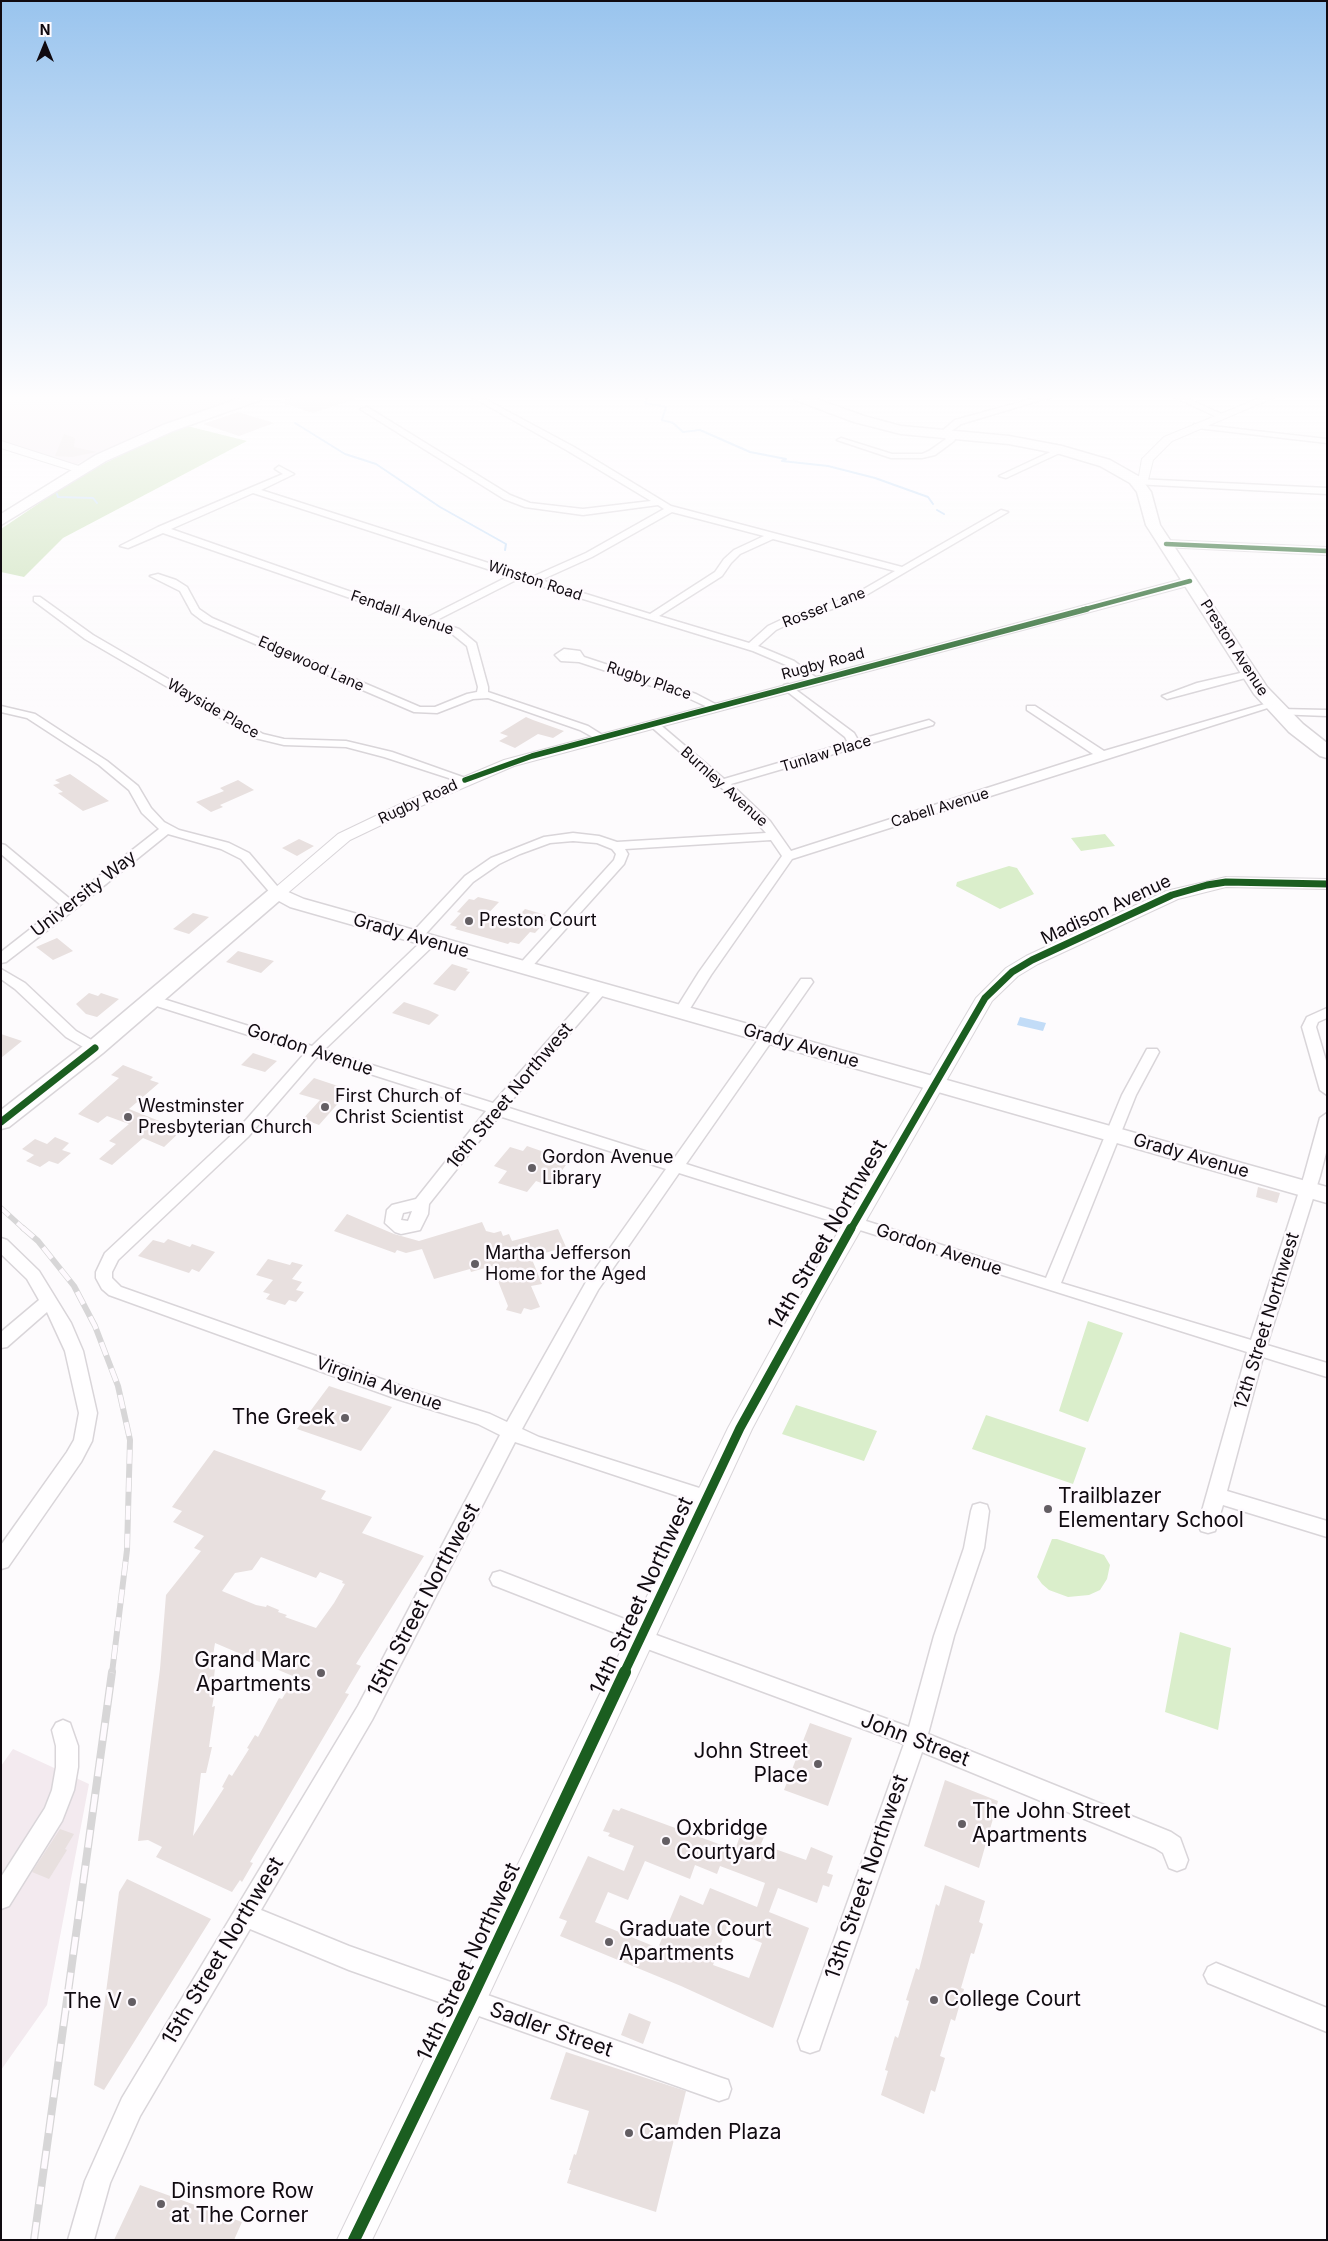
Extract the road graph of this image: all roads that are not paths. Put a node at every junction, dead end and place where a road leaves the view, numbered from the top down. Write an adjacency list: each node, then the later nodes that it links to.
1 (17, 502): 9 (main road)
2 (28, 502): 11 (main road)
3 (225, 502): 12 (street)
4 (288, 502): 18 (street, Winston Road)
5 (519, 502): 7 (street)
6 (1148, 502): 14 (main road)
7 (657, 503): 8 (street)
8 (671, 509): 13 (street); 20 (street)
9 (1, 511)
10 (1004, 512): 17 (street, Rosser Lane)
11 (1, 521)
12 (160, 529): 15 (street); 24 (street, Fendall Avenue)
13 (770, 537): 17 (street); 23 (street)
14 (1166, 544): 16 (street); 21 (main road)
15 (125, 546)
16 (1327, 550)
17 (902, 570): 25 (street, Rosser Lane)
18 (518, 575): 20 (street, Winston Road); 24 (street)
19 (155, 576): 30 (street, Edgewood Lane)
20 (533, 580): 23 (street, Winston Road)
21 (1190, 581): 27 (main road, Preston Avenue); 28 (street, Rugby Road)
22 (37, 600): 43 (street, Wayside Place)
23 (650, 618): 25 (street, Winston Road)
24 (429, 620): 30 (street, Fendall Avenue)
25 (750, 648): 28 (street, Winston Road)
26 (580, 659): 32 (street, Rugby Place)
27 (1249, 674): 31 (street); 34 (main road, Preston Avenue)
28 (814, 681): 29 (street, Rugby Road)
29 (788, 687): 32 (street, Rugby Road); 40 (street)
30 (482, 694): 39 (street)
31 (1167, 696)
32 (716, 707): 38 (street, Rugby Road)
33 (1031, 708): 42 (street)
34 (1276, 708): 36 (street, Cabell Avenue); 41 (main road, Preston Avenue); 42 (street, Cabell Avenue)
35 (1, 709): 45 (street)
36 (1327, 713)
37 (929, 723): 40 (street, Tunlaw Place)
38 (653, 724): 39 (street, Rugby Road); 44 (street, Burnley Avenue)
39 (600, 738): 43 (street, Rugby Road)
40 (847, 746): 44 (street, Tunlaw Place)
41 (1327, 752)
42 (1102, 755): 49 (street, Cabell Avenue)
43 (465, 780): 51 (street, Rugby Road)
44 (723, 783): 46 (street, Burnley Avenue)
45 (167, 829): 51 (street); 52 (street, University Way)
46 (776, 836): 47 (street); 49 (street, Burnley Avenue)
47 (616, 846): 53 (street); 55 (street)
48 (1, 848): 52 (street)
49 (788, 856): 61 (street)
50 (1327, 884): 58 (street, Madison Avenue)
51 (277, 893): 53 (main road, Grady Avenue); 60 (main road, Rugby Road)
52 (70, 906): 54 (street, University Way)
53 (422, 939): 55 (main road, Grady Avenue); 65 (street)
54 (1, 959)
55 (523, 968): 59 (main road, Grady Avenue)
56 (1, 973): 64 (street)
57 (806, 982): 63 (street, 15th Street Northwest)
58 (996, 987): 67 (street, 14th Street Northwest)
59 (600, 990): 61 (main road, Grady Avenue); 69 (street, 16th Street Northwest)
60 (152, 1000): 64 (main road, Rugby Road); 65 (street, Gordon Avenue)
61 (681, 1012): 63 (main road, Grady Avenue)
62 (1327, 1012): 68 (street)
63 (768, 1036): 67 (main road, Grady Avenue); 73 (street, 15th Street Northwest)
64 (95, 1048): 71 (main road, Rugby Road)
65 (315, 1052): 69 (street, Gordon Avenue); 83 (street, Virginia Avenue)
66 (1152, 1052): 72 (street)
67 (935, 1083): 72 (main road, Grady Avenue); 76 (street, 14th Street Northwest)
68 (1327, 1090)
69 (497, 1108): 73 (street, Gordon Avenue); 75 (street, 16th Street Northwest)
70 (1327, 1118): 74 (street, 12th Street Northwest)
71 (1, 1122)
72 (1114, 1134): 74 (main road, Grady Avenue); 78 (street)
73 (676, 1166): 76 (street, Gordon Avenue); 83 (street, 15th Street Northwest)
74 (1317, 1192): 81 (street, 12th Street Northwest)
75 (421, 1203)
76 (855, 1223): 78 (street, Gordon Avenue); 85 (street, 14th Street Northwest)
77 (1, 1244): 79 (street)
78 (1051, 1286): 81 (street, Gordon Avenue)
79 (50, 1301): 80 (street); 89 (street)
80 (1, 1342)
81 (1258, 1349): 82 (street, Gordon Avenue); 84 (street, 12th Street Northwest)
82 (1327, 1370)
83 (511, 1433): 85 (street, Virginia Avenue); 96 (street, 15th Street Northwest)
84 (1216, 1495): 87 (street, 12th Street Northwest); 88 (street)
85 (708, 1498): 91 (street, 14th Street Northwest)
86 (980, 1512): 93 (street, 13th Street Northwest)
87 (1208, 1524)
88 (1327, 1529)
89 (1, 1561)
90 (500, 1579): 91 (street, John Street)
91 (641, 1638): 93 (street, John Street); 98 (street, 14th Street Northwest)
92 (63, 1730): 95 (street)
93 (916, 1739): 94 (street, John Street); 100 (street, 13th Street Northwest)
94 (1177, 1860)
95 (1, 1898)
96 (244, 1915): 98 (street, Sadler Street); 102 (street, 15th Street Northwest)
97 (1216, 1975): 99 (street)
98 (470, 2001): 101 (street, Sadler Street); 103 (street, 14th Street Northwest)
99 (1327, 2020)
100 (810, 2041)
101 (719, 2088)
102 (81, 2240)
103 (354, 2240)

